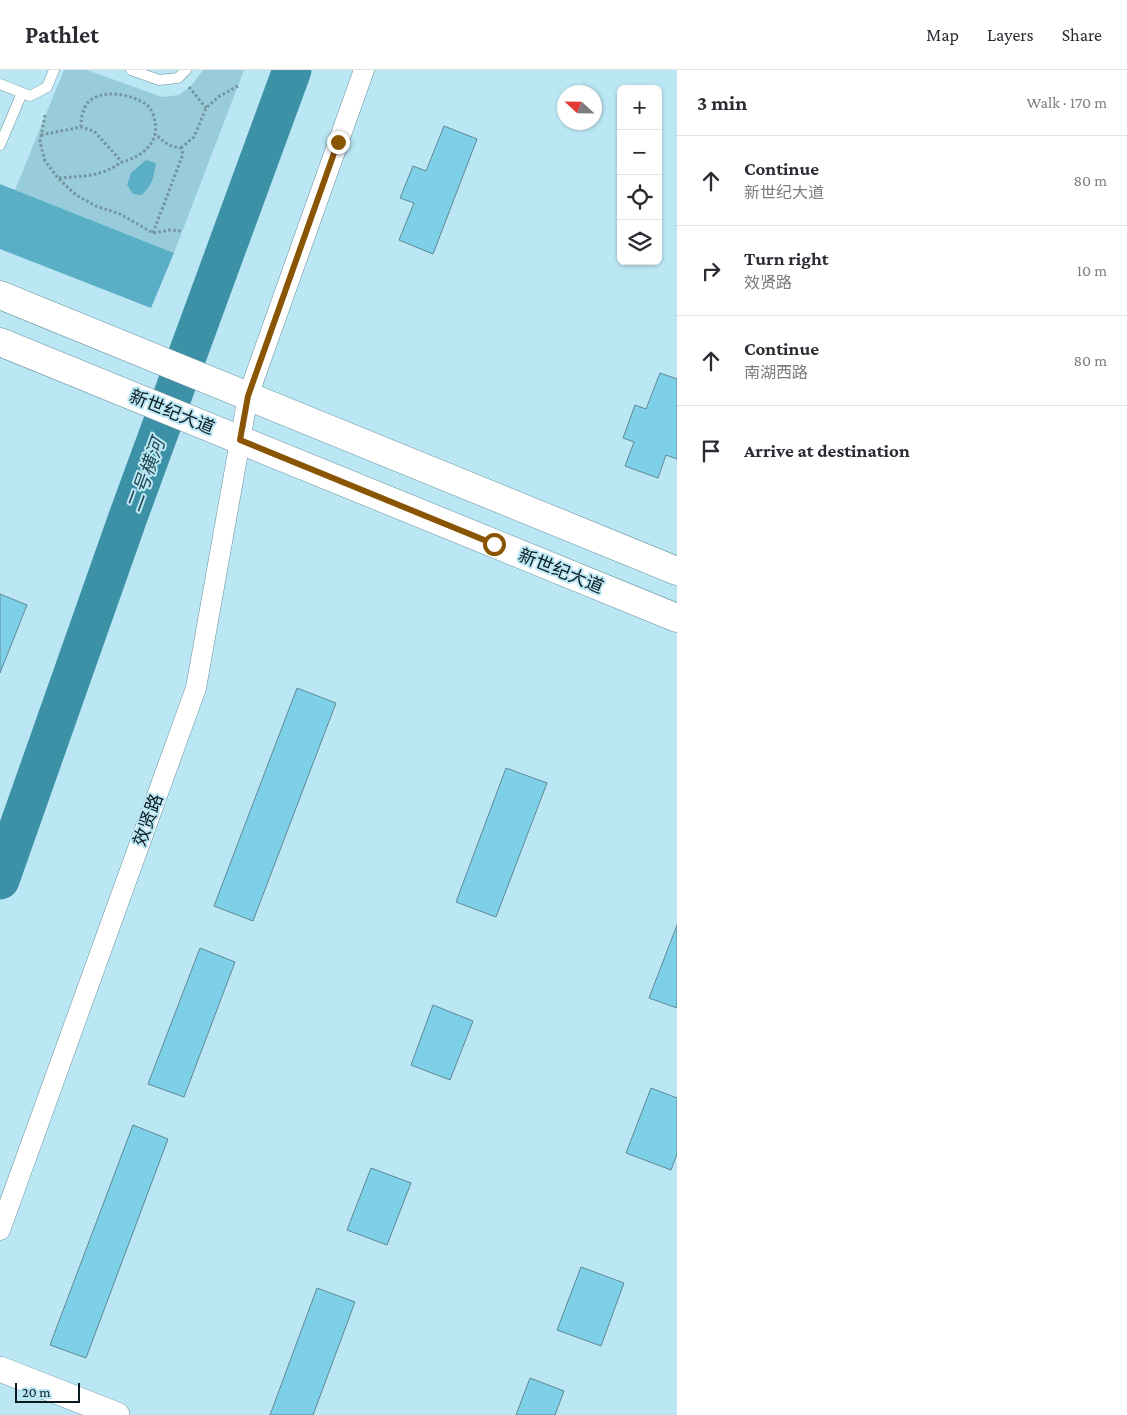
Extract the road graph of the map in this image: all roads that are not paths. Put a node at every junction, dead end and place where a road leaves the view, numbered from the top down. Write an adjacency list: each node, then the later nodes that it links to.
1 (54, 70): 6 (lane)
2 (131, 70): 3 (lane)
3 (186, 70)
4 (364, 70): 10 (street, 效贤路)
5 (0, 84): 6 (lane)
6 (22, 93): 7 (lane)
7 (0, 145)
8 (0, 295): 10 (main road)
9 (0, 342): 11 (main road, 新世纪大道)
10 (248, 396): 11 (street, 效贤路); 12 (main road)
11 (240, 440): 13 (main road, 新世纪大道); 14 (street, 效贤路)
12 (677, 570)
13 (677, 618)
14 (0, 1230)
15 (0, 1369): 16 (street)
16 (118, 1415)

